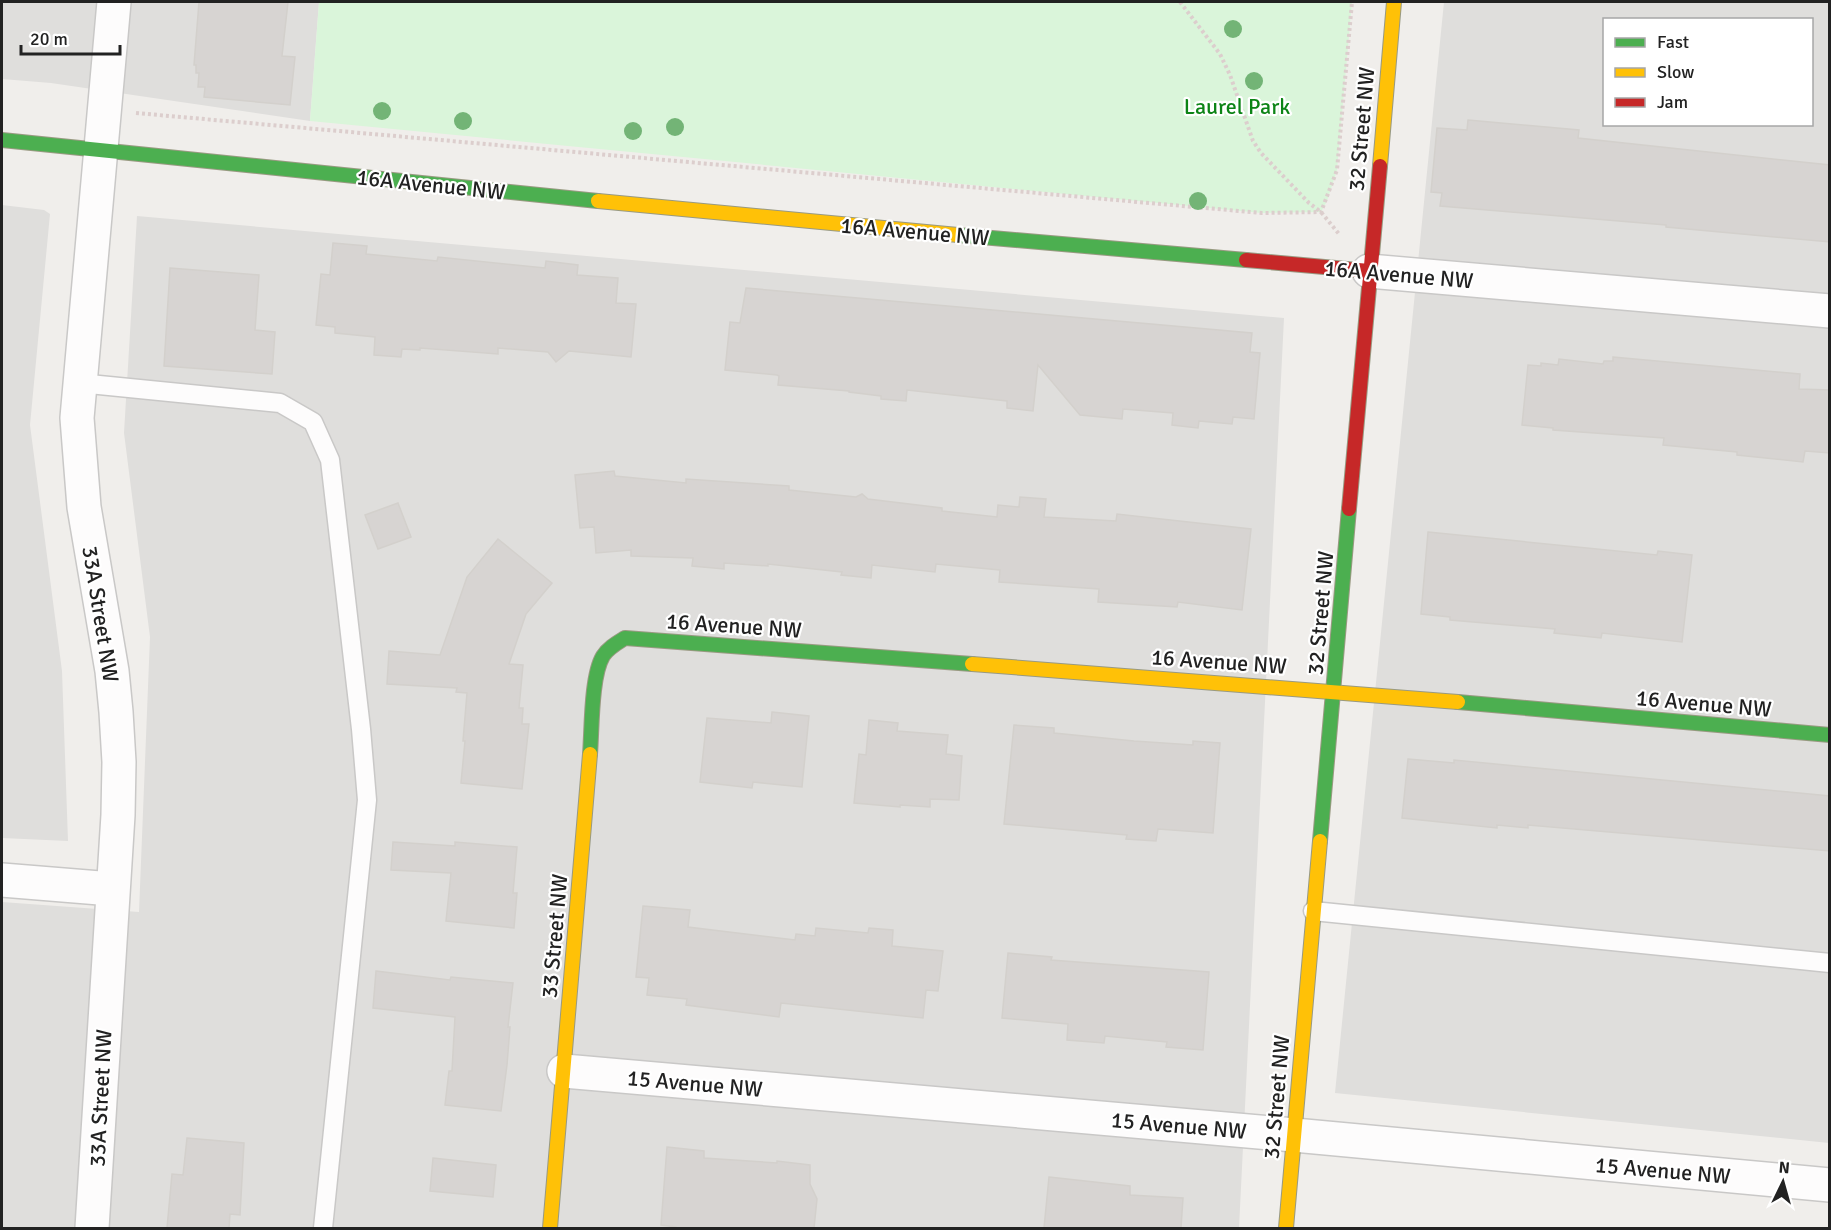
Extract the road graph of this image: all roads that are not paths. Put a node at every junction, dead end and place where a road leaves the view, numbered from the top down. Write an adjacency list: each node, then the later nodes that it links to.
1 (114, 2): 4 (street, 33A Street NW)
2 (1394, 2): 5 (street, 32 Street NW)
3 (2, 140): 4 (street, 16A Avenue NW)
4 (101, 150): 5 (street, 16A Avenue NW); 7 (street, 33A Street NW)
5 (1370, 272): 6 (street, 16A Avenue NW); 9 (street, 32 Street NW)
6 (1830, 311)
7 (79, 383): 12 (street, 33A Street NW); 19 (lane)
8 (608, 648): 9 (street, 16 Avenue NW); 15 (street, 33 Street NW)
9 (1335, 691): 10 (street, 16 Avenue NW); 13 (street, 32 Street NW)
10 (1830, 735)
11 (2, 880): 12 (street)
12 (112, 889): 18 (street, 33A Street NW)
13 (1313, 911): 14 (lane); 16 (street, 32 Street NW)
14 (1830, 963)
15 (564, 1071): 16 (street, 15 Avenue NW); 20 (street, 33 Street NW)
16 (1294, 1135): 17 (street, 15 Avenue NW); 21 (street, 32 Street NW)
17 (1830, 1185)
18 (92, 1228)
19 (323, 1228)
20 (550, 1228)
21 (1286, 1228)

